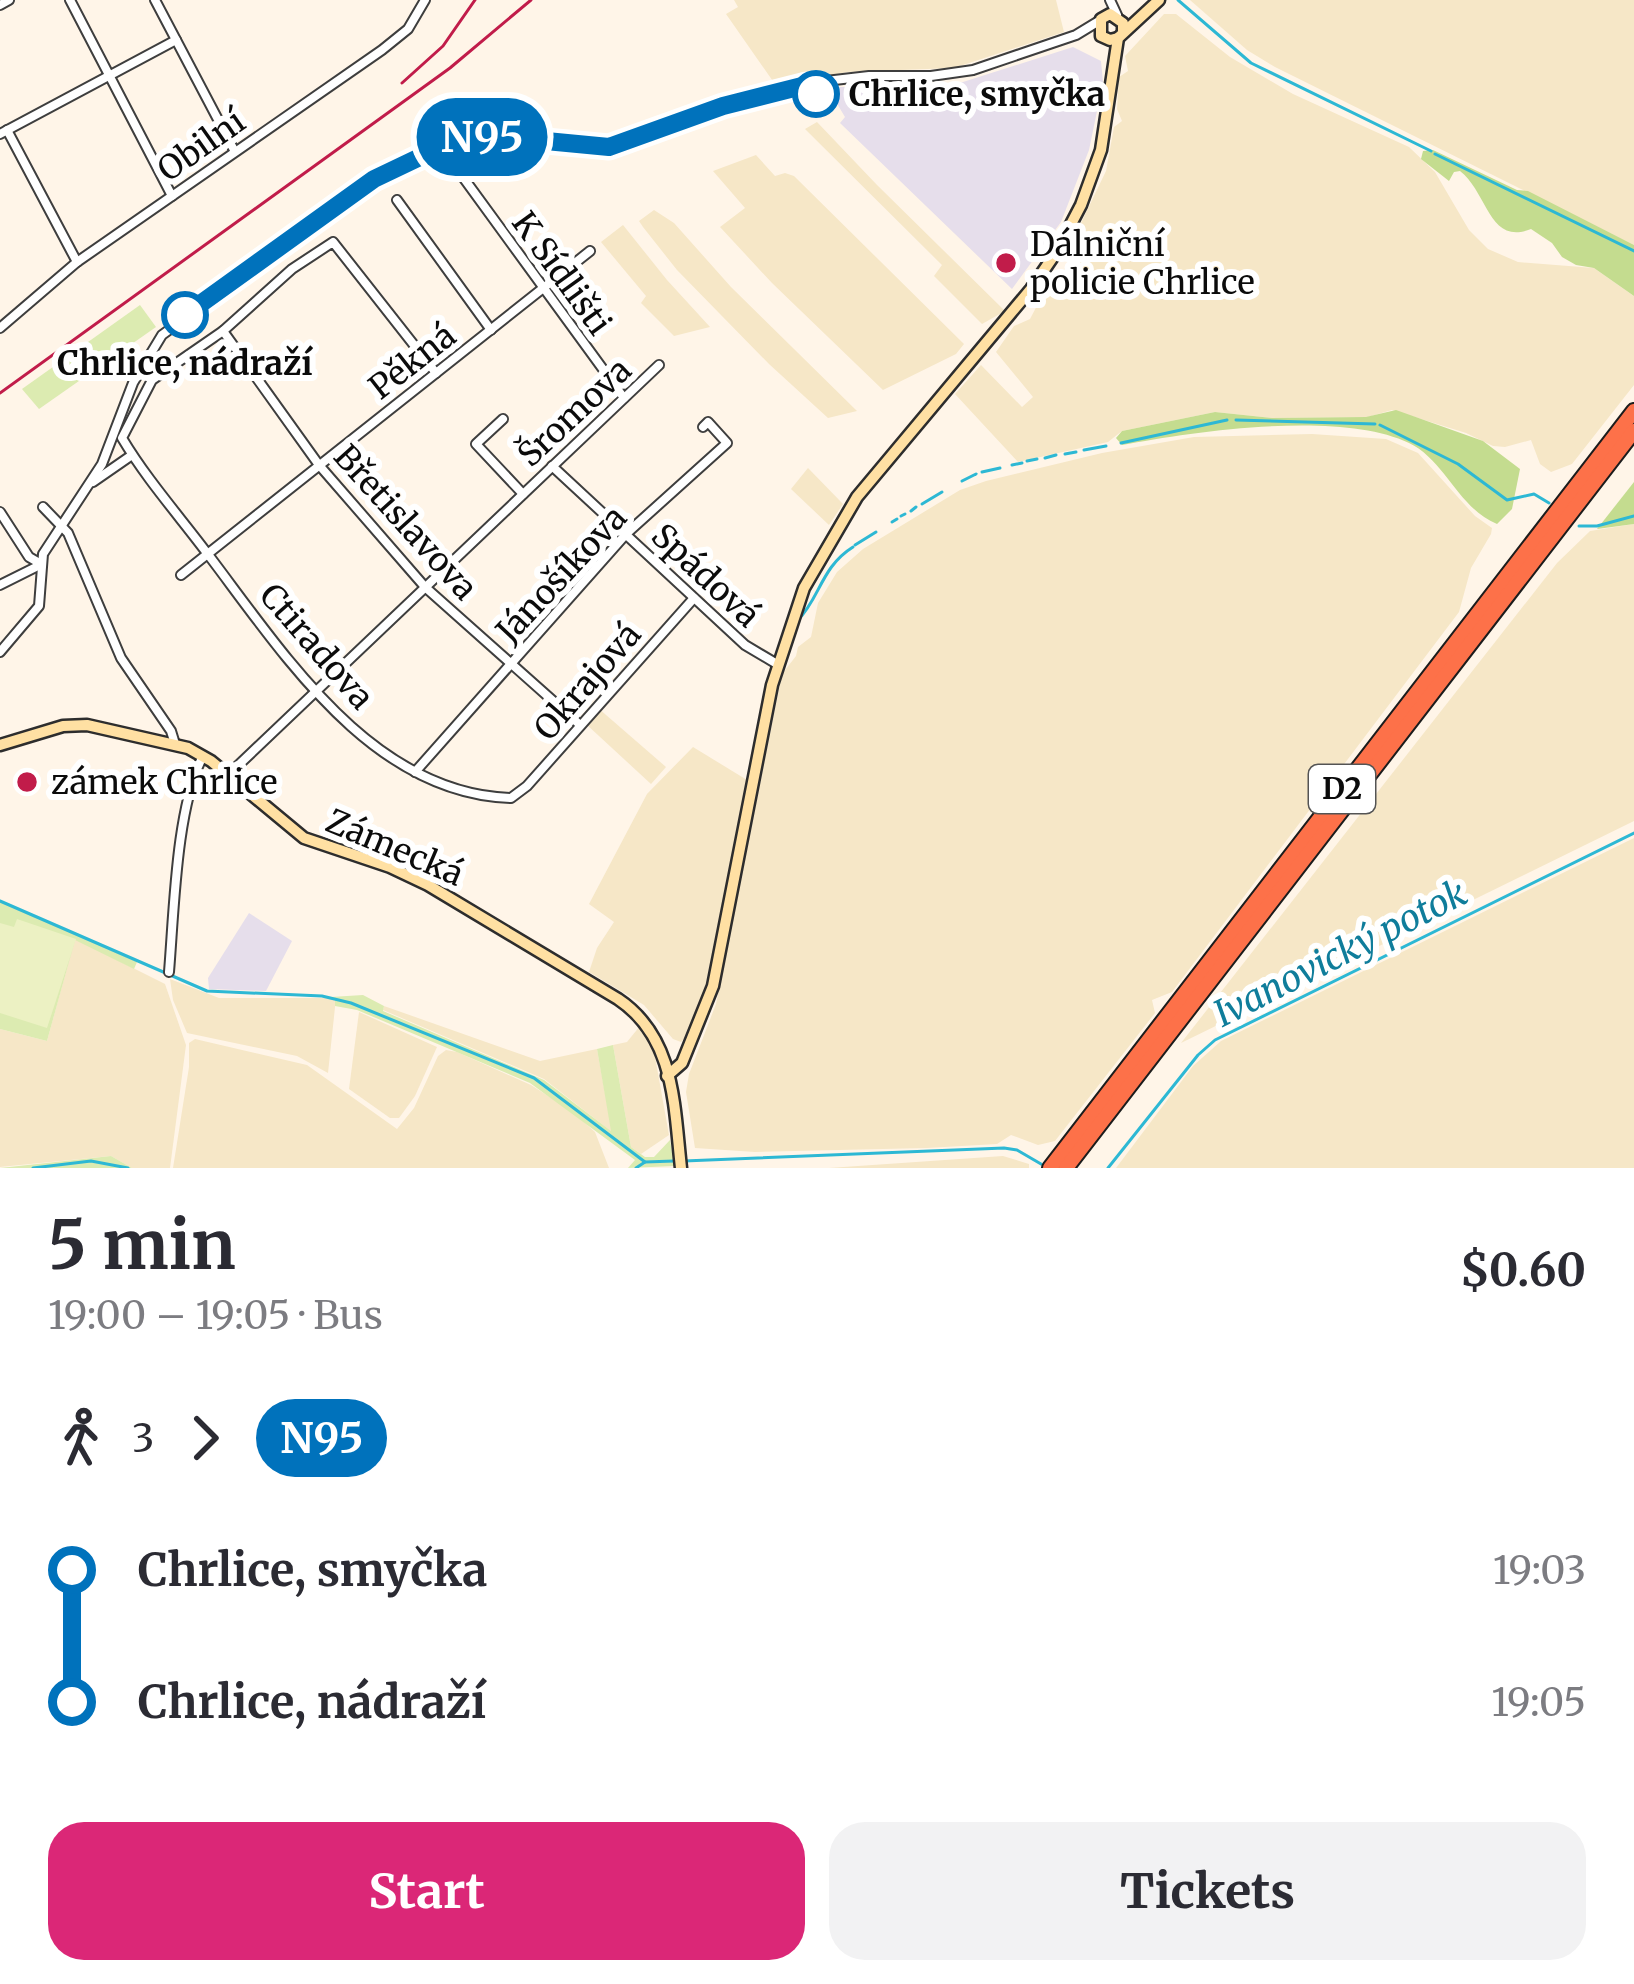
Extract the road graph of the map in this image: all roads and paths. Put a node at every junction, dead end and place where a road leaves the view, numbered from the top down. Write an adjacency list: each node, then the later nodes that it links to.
1 (9, 0): 7 (street)
2 (70, 0): 14 (street)
3 (155, 0): 12 (street)
4 (425, 0): 18 (street, Obilní)
5 (1108, 0): 8 (street); 9 (street)
6 (1159, 0): 9 (street)
7 (0, 5)
8 (1101, 19): 9 (street); 10 (street); 11 (street)
9 (1120, 27): 11 (street); 13 (street)
10 (1076, 34): 11 (street); 17 (street)
11 (1102, 36): 13 (street)
12 (176, 40): 14 (street); 18 (street)
13 (1113, 72): 51 (street)
14 (109, 76): 16 (street); 19 (street)
15 (425, 113): 17 (street, K Sídlišti)
16 (3, 132): 22 (street)
17 (441, 147): 23 (street, K Sídlišti); 37 (street)
18 (234, 150): 19 (street, Obilní)
19 (172, 196): 22 (street, Obilní)
20 (397, 200): 25 (street)
21 (590, 251): 23 (street, Pěkná)
22 (77, 262): 24 (street, Obilní)
23 (544, 287): 25 (street, Pěkná); 29 (street, K Sídlišti)
24 (0, 328)
25 (491, 330): 28 (street, Pěkná)
26 (223, 331): 28 (street); 34 (street); 35 (street, Břetislavova)
27 (659, 365): 29 (street, Šromova)
28 (436, 373): 35 (street, Pěkná)
29 (624, 398): 36 (street, Šromova)
30 (1634, 411): 63 (highway, D2)
31 (502, 419): 38 (street, Šromova)
32 (703, 427): 42 (street, Jánošíkova)
33 (1634, 431): 64 (highway, D2)
34 (133, 454): 37 (street); 43 (street, Ctiradova)
35 (319, 465): 43 (street, Pěkná); 47 (street, Břetislavova)
36 (552, 466): 38 (street, Šromova); 42 (street, Spádová)
37 (91, 482): 41 (street)
38 (523, 494): 47 (street, Šromova)
39 (43, 507): 41 (street)
40 (0, 512): 44 (street)
41 (61, 527): 44 (street); 54 (street)
42 (626, 534): 48 (street, Spádová); 50 (street, Jánošíkova)
43 (207, 553): 45 (street, Pěkná); 52 (street, Ctiradova)
44 (41, 564): 46 (street); 49 (street)
45 (181, 574)
46 (0, 585)
47 (425, 586): 50 (street, Břetislavova); 52 (street, Šromova)
48 (694, 598): 51 (street, Spádová); 53 (street, Okrajová)
49 (0, 652)
50 (511, 664): 53 (street, Břetislavova); 57 (street, Jánošíkova)
51 (777, 664): 61 (street)
52 (315, 689): 57 (street, Ctiradova); 58 (street, Šromova)
53 (579, 724): 59 (street, Okrajová)
54 (175, 744): 55 (street, Zámecká); 56 (street, Zámecká)
55 (0, 745)
56 (202, 756): 58 (street, Zámecká); 60 (street)
57 (415, 772): 59 (street, Ctiradova)
58 (228, 775): 61 (street, Zámecká)
59 (515, 796)
60 (169, 971)
61 (667, 1076): 62 (street)
62 (681, 1164)
63 (1050, 1168)
64 (1066, 1168)

